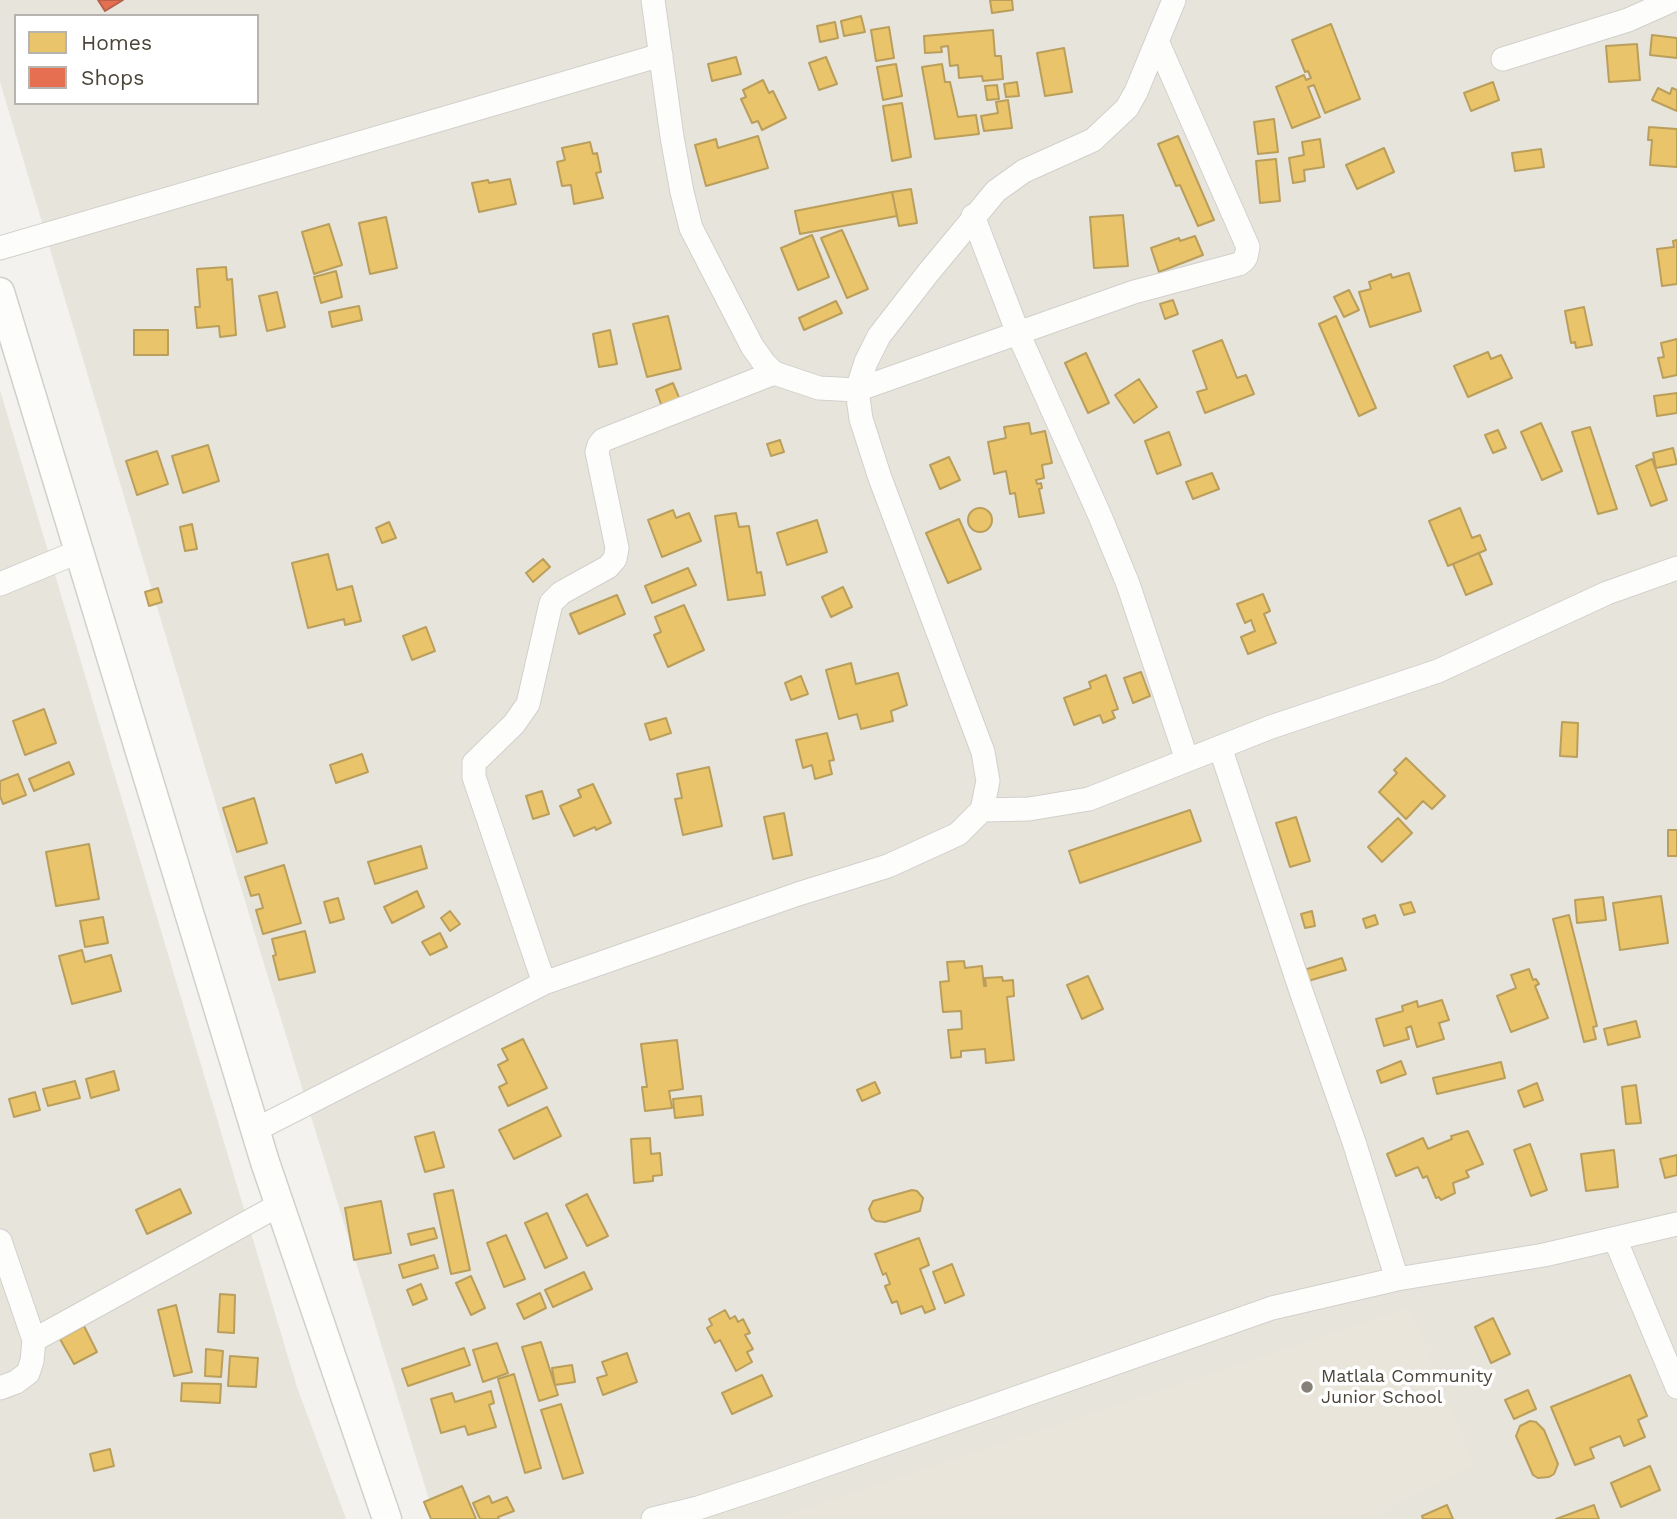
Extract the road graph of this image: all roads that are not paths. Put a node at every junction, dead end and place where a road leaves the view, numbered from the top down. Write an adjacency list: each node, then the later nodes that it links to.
1 (653, 0): 5 (street)
2 (1174, 0): 4 (street)
3 (1672, 0): 6 (street)
4 (1157, 41): 7 (street); 10 (street)
5 (661, 55): 8 (street); 11 (street)
6 (1503, 59)
7 (973, 216): 10 (street); 12 (street)
8 (0, 248)
9 (0, 292): 13 (street)
10 (1018, 333): 12 (street); 17 (street)
11 (774, 373): 12 (street); 19 (street)
12 (858, 390): 18 (street)
13 (80, 551): 15 (street); 20 (street)
14 (1677, 568): 16 (street)
15 (0, 584)
16 (1220, 747): 17 (street); 25 (street)
17 (1188, 760): 18 (street)
18 (982, 810): 19 (street)
19 (544, 983): 20 (street)
20 (255, 1130): 21 (street)
21 (279, 1205): 26 (street); 29 (street)
22 (1677, 1224): 23 (street)
23 (1615, 1239): 25 (street); 27 (street)
24 (0, 1241): 26 (street)
25 (1397, 1279): 30 (street)
26 (34, 1340): 28 (street)
27 (1677, 1387)
28 (0, 1388)
29 (387, 1519)
30 (653, 1519)

